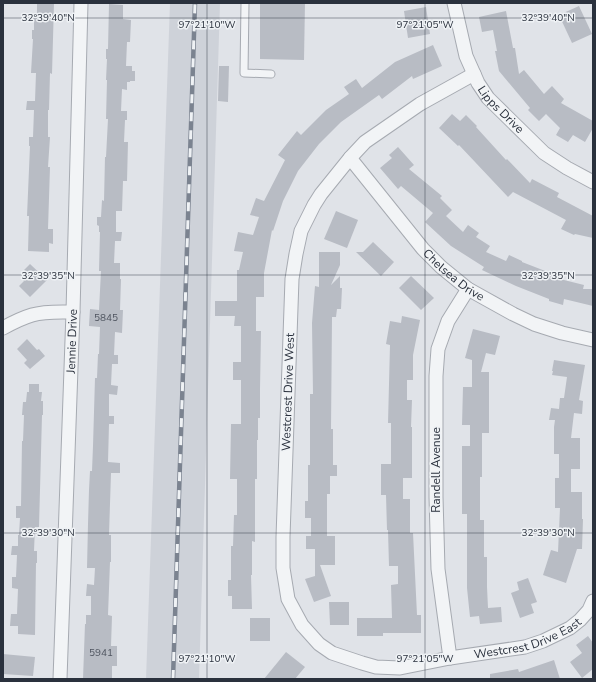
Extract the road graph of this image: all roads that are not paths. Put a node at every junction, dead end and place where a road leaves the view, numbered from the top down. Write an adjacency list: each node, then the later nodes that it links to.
1 (81, 3): 9 (street, Jennie Drive)
2 (245, 3): 4 (lane)
3 (454, 3): 5 (street, Lipps Drive)
4 (272, 74)
5 (474, 74): 6 (street, Westcrest Drive West); 7 (street, Lipps Drive)
6 (350, 158): 8 (street, Chelsea Drive); 13 (street, Westcrest Drive West)
7 (593, 182)
8 (468, 289): 11 (street, Chelsea Drive); 13 (street, Randell Avenue)
9 (73, 312): 10 (street); 14 (street, Jennie Drive)
10 (3, 328)
11 (593, 340)
12 (593, 602): 13 (street, Westcrest Drive East)
13 (450, 658)
14 (60, 679)

